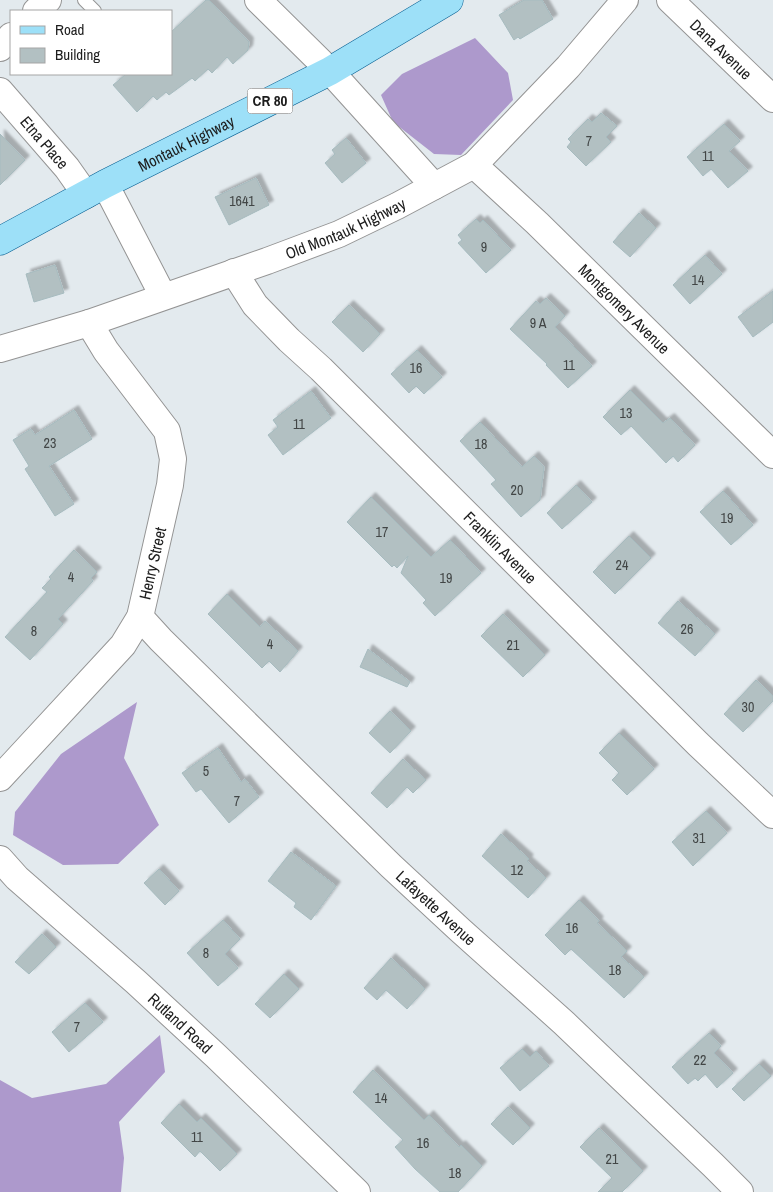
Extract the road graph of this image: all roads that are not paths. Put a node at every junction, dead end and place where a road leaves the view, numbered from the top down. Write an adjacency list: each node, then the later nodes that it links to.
1 (48, 0): 7 (street)
2 (84, 0): 8 (lane)
3 (258, 0): 11 (street)
4 (449, 0): 11 (main road, Montauk Highway / CR 80)
5 (670, 0): 13 (street, Dana Avenue)
6 (623, 1): 14 (street, Old Montauk Highway)
7 (37, 10)
8 (94, 10)
9 (10, 37): 10 (street)
10 (0, 48)
11 (330, 71): 15 (street); 16 (main road, Montauk Highway / CR 80)
12 (0, 90): 16 (street, Etna Place)
13 (773, 100)
14 (474, 164): 15 (street, Old Montauk Highway); 22 (street, Montgomery Avenue)
15 (434, 186): 18 (street, Old Montauk Highway)
16 (96, 190): 17 (main road, Montauk Highway / CR 80); 19 (street, Etna Place)
17 (0, 241)
18 (234, 272): 19 (street, Old Montauk Highway); 25 (street, Franklin Avenue)
19 (163, 296): 20 (street, Old Montauk Highway)
20 (89, 323): 21 (street, Old Montauk Highway); 23 (street, Henry Street)
21 (0, 349)
22 (773, 455)
23 (140, 617): 24 (street, Henry Street); 28 (street, Lafayette Avenue)
24 (0, 778)
25 (773, 815)
26 (0, 859): 27 (street, Rutland Road)
27 (357, 1192)
28 (740, 1192)

